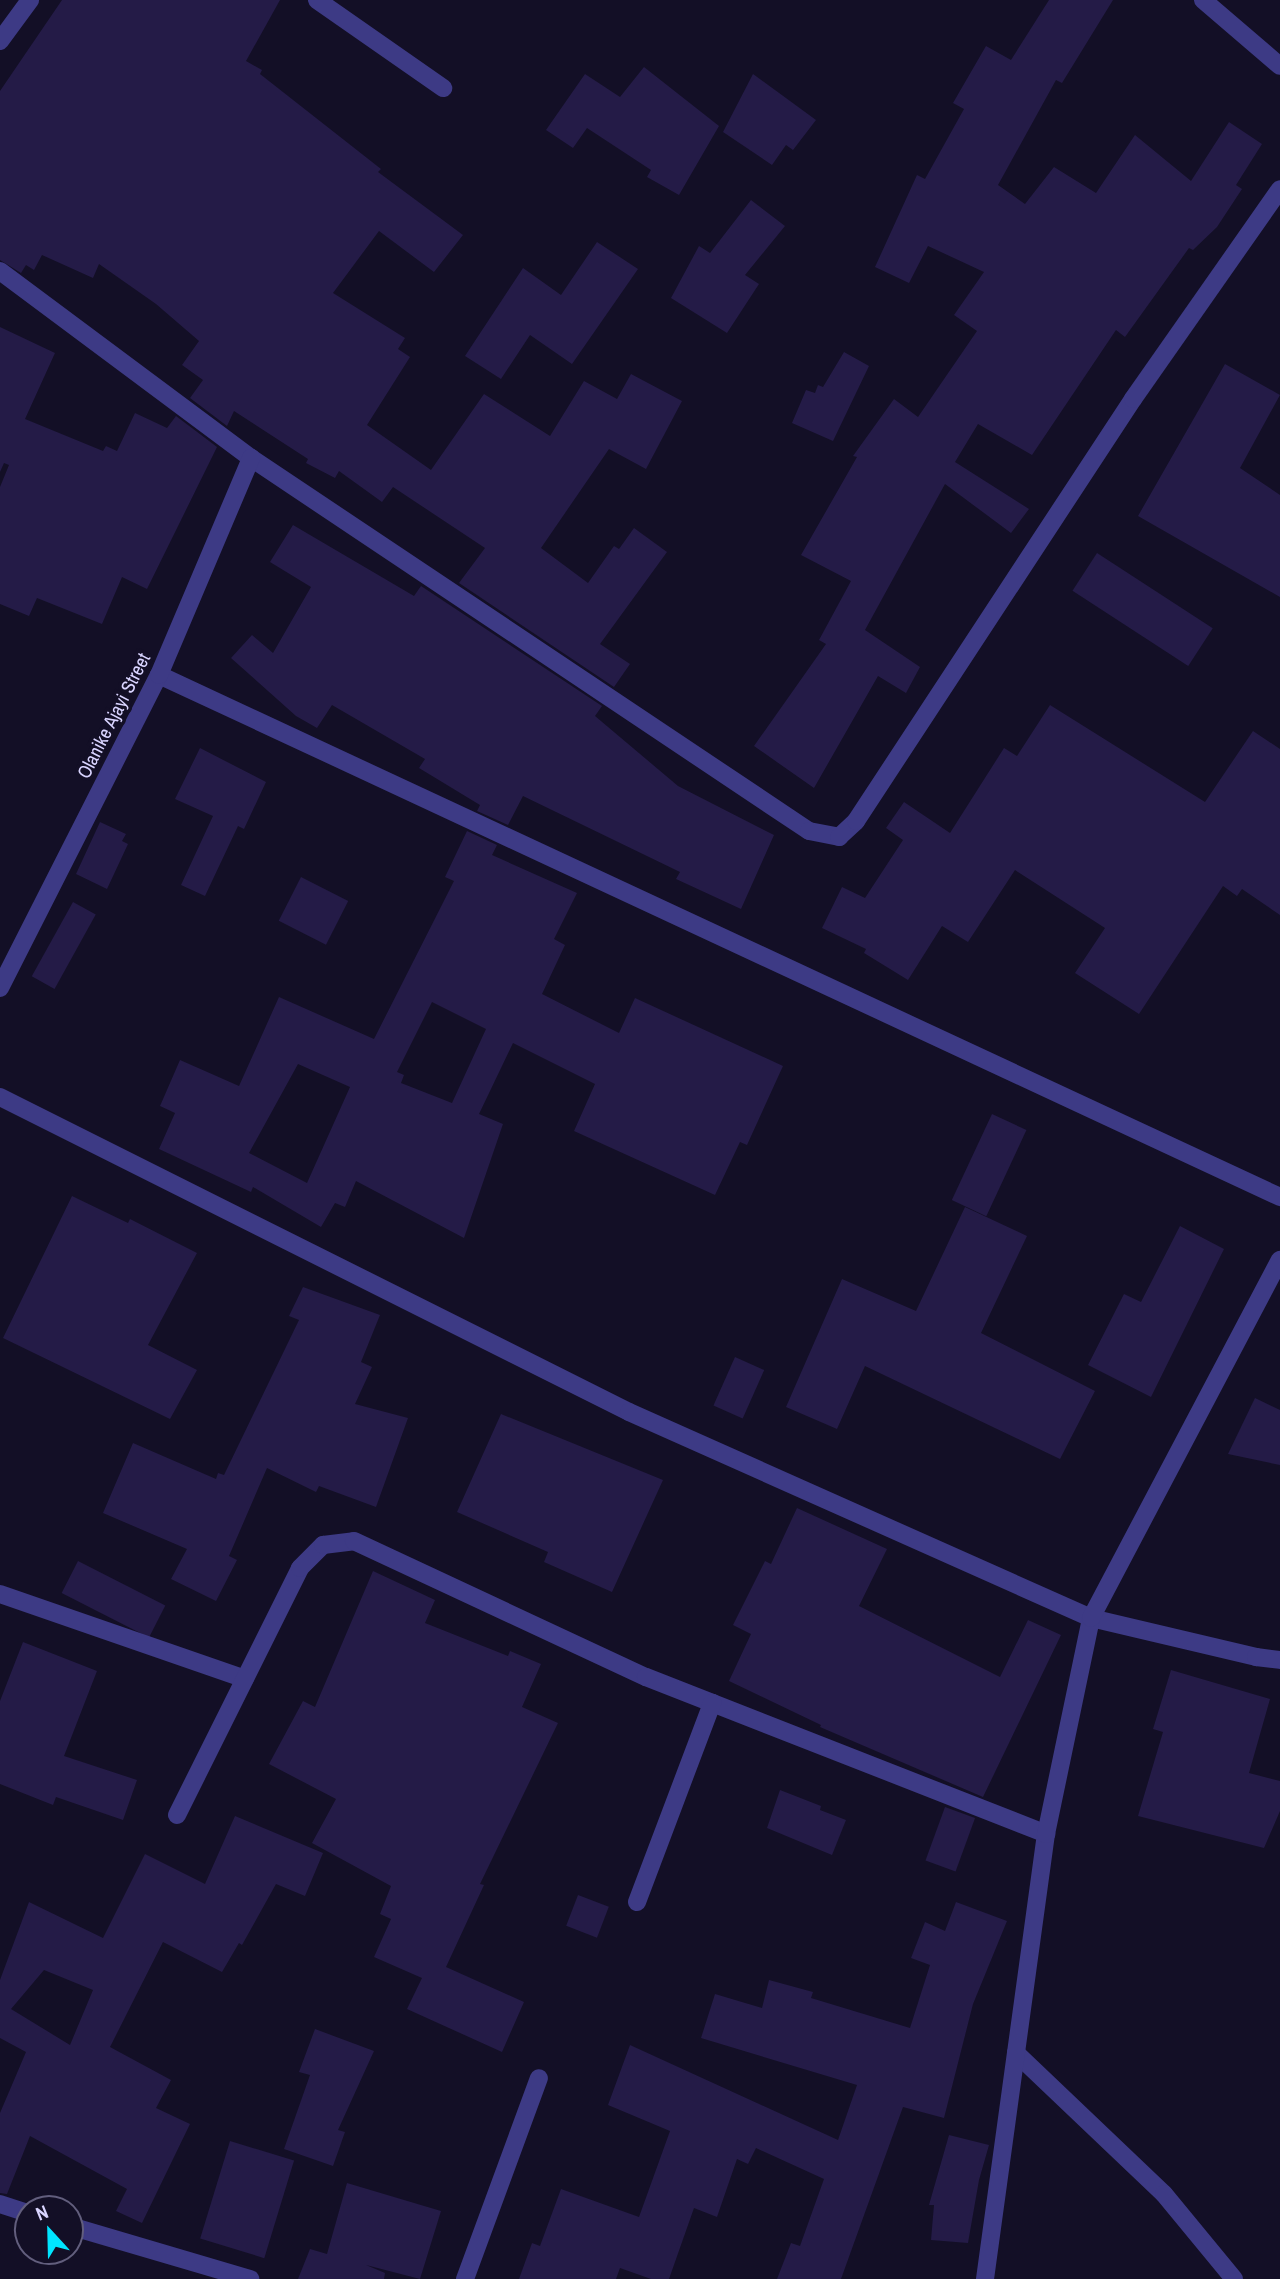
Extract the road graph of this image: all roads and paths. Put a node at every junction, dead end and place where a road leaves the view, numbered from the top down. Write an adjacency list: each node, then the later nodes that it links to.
1 (30, 0): 4 (street)
2 (317, 0): 6 (street)
3 (1203, 0): 5 (street)
4 (0, 41)
5 (1280, 66)
6 (443, 88)
7 (1280, 189): 9 (street)
8 (0, 271): 9 (street)
9 (251, 457): 10 (street, Olanike Ajayi Street)
10 (159, 675): 11 (street, Olanike Ajayi Street); 13 (street)
11 (0, 988)
12 (0, 1097): 16 (street)
13 (1280, 1197)
14 (1280, 1260): 16 (street)
15 (0, 1594): 18 (street)
16 (1091, 1618): 17 (street); 21 (street)
17 (1280, 1660)
18 (245, 1679): 19 (street); 20 (street)
19 (712, 1703): 21 (street); 22 (street)
20 (177, 1815)
21 (1046, 1834): 23 (street)
22 (636, 1902)
23 (1016, 2053): 28 (street); 29 (street)
24 (539, 2078): 27 (street)
25 (84, 2230): 26 (street)
26 (250, 2279)
27 (465, 2279)
28 (985, 2279)
29 (1234, 2279)

